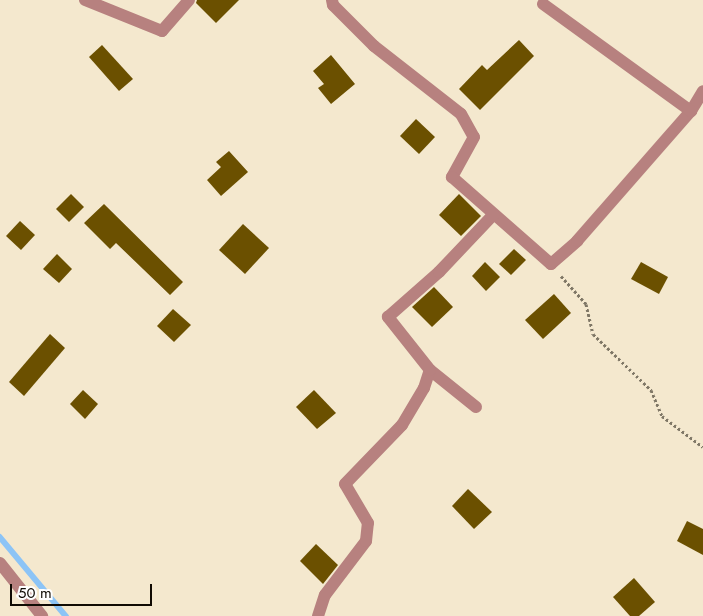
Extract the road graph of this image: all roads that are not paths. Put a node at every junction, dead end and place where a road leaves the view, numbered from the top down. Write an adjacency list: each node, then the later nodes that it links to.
1 (86, 0): 2 (street)
2 (189, 0)
3 (332, 0): 7 (street)
4 (543, 4): 6 (street)
5 (703, 91): 6 (street)
6 (691, 111): 7 (street)
7 (494, 215): 8 (street)
8 (430, 370): 9 (street); 12 (street)
9 (476, 407)
10 (0, 563): 11 (street)
11 (42, 616)
12 (318, 616)

